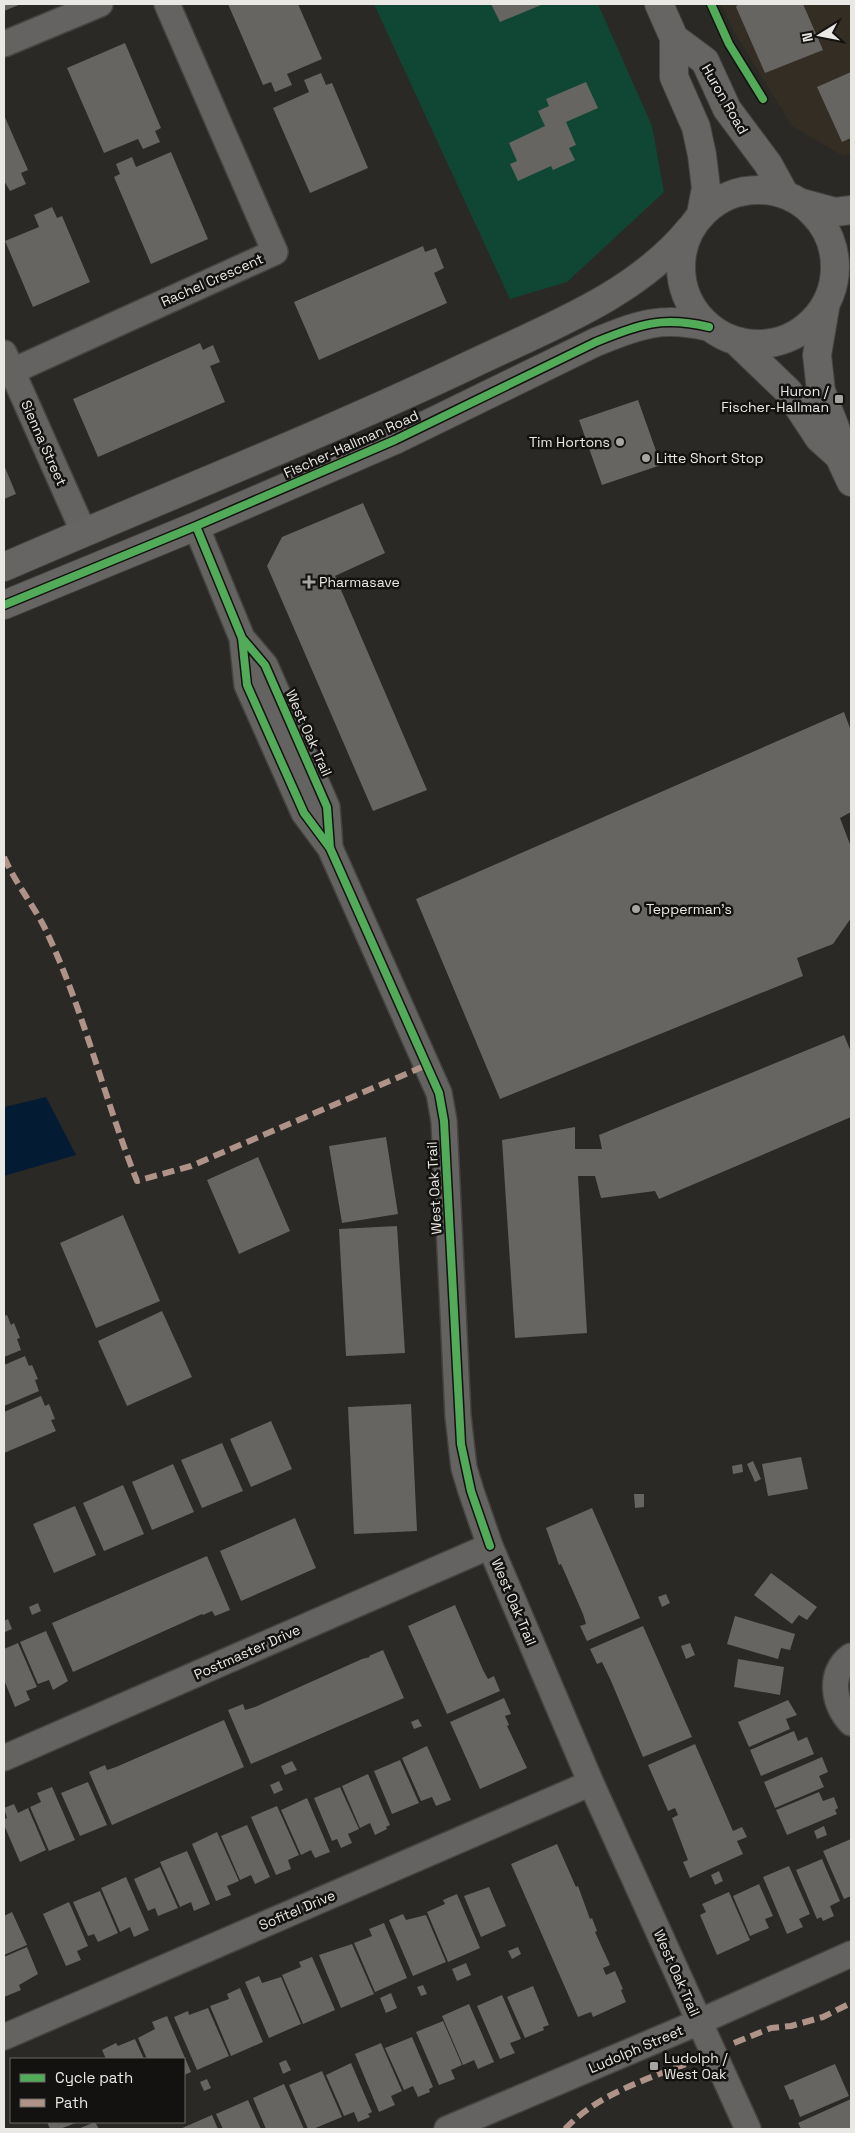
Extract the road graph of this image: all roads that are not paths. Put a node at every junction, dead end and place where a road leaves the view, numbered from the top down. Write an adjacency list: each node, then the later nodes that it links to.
1 (100, 4): 5 (street)
2 (167, 4): 13 (street, Rachel Crescent)
3 (660, 4): 4 (main road)
4 (674, 38): 6 (main road, Huron Road); 8 (main road)
5 (4, 44)
6 (793, 198): 7 (main road); 8 (main road); 9 (main road)
7 (851, 210)
8 (696, 221): 11 (main road); 15 (main road, Fischer-Hallman Road)
9 (843, 278): 10 (main road)
10 (825, 308): 12 (main road); 14 (main road)
11 (709, 327): 12 (main road); 17 (main road, Fischer-Hallman Road)
12 (738, 343): 14 (main road)
13 (6, 366): 18 (street, Sienna Street)
14 (839, 456): 16 (main road)
15 (252, 464): 17 (main road); 18 (main road, Fischer-Hallman Road)
16 (851, 482)
17 (196, 526): 20 (main road, Fischer-Hallman Road); 21 (street, West Oak Trail)
18 (84, 533): 19 (main road, Fischer-Hallman Road)
19 (4, 567)
20 (4, 605)
21 (490, 1546): 24 (street, Postmaster Drive); 25 (street, West Oak Trail)
22 (851, 1656): 23 (street)
23 (851, 1723)
24 (4, 1758)
25 (591, 1783): 27 (street, West Oak Trail); 28 (street, Sofitel Drive)
26 (851, 1954): 27 (street, Ludolph Street)
27 (699, 2022): 29 (street, Ludolph Street); 30 (street, West Oak Trail)
28 (4, 2036)
29 (448, 2129)
30 (748, 2129)

